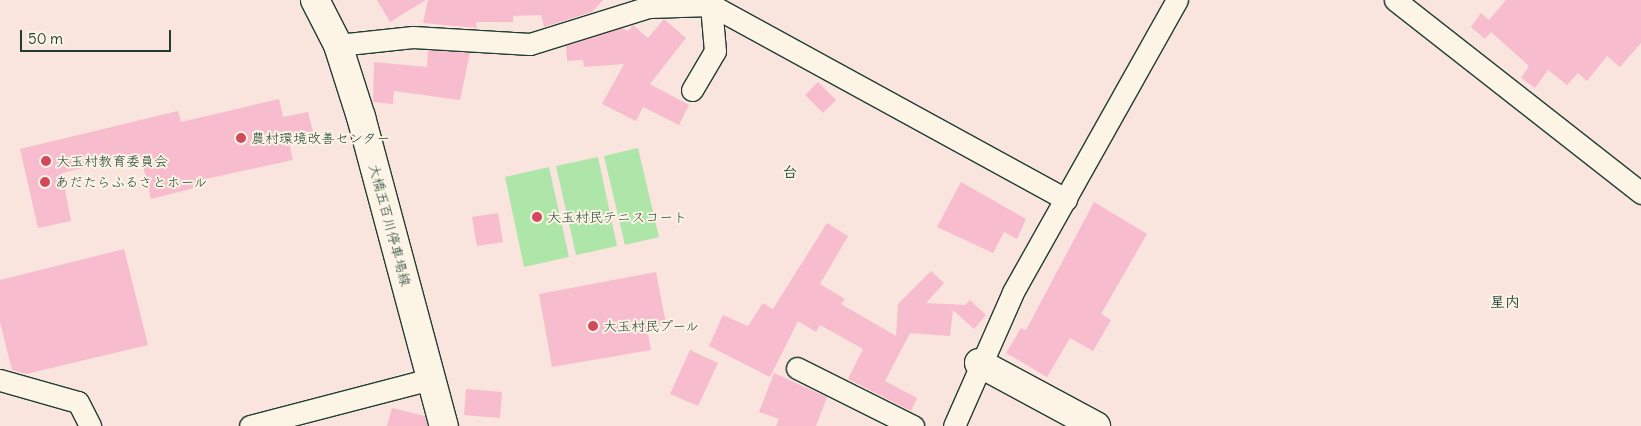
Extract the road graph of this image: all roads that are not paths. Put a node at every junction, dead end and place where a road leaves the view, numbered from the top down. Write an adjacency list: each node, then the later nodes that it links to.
1 (1177, 0): 8 (street)
2 (1397, 1): 7 (street)
3 (323, 5): 5 (main road, 大橋五百川停車場線)
4 (711, 5): 5 (street); 6 (street); 8 (street)
5 (338, 44): 11 (main road, 大橋五百川停車場線)
6 (692, 90)
7 (1641, 193)
8 (1066, 199): 9 (street)
9 (979, 363): 17 (street); 18 (main road)
10 (797, 368): 16 (street)
11 (431, 379): 14 (street); 15 (main road, 大橋五百川停車場線)
12 (0, 380): 13 (street)
13 (90, 426)
14 (250, 426)
15 (444, 426)
16 (913, 426)
17 (954, 426)
18 (1096, 426)

